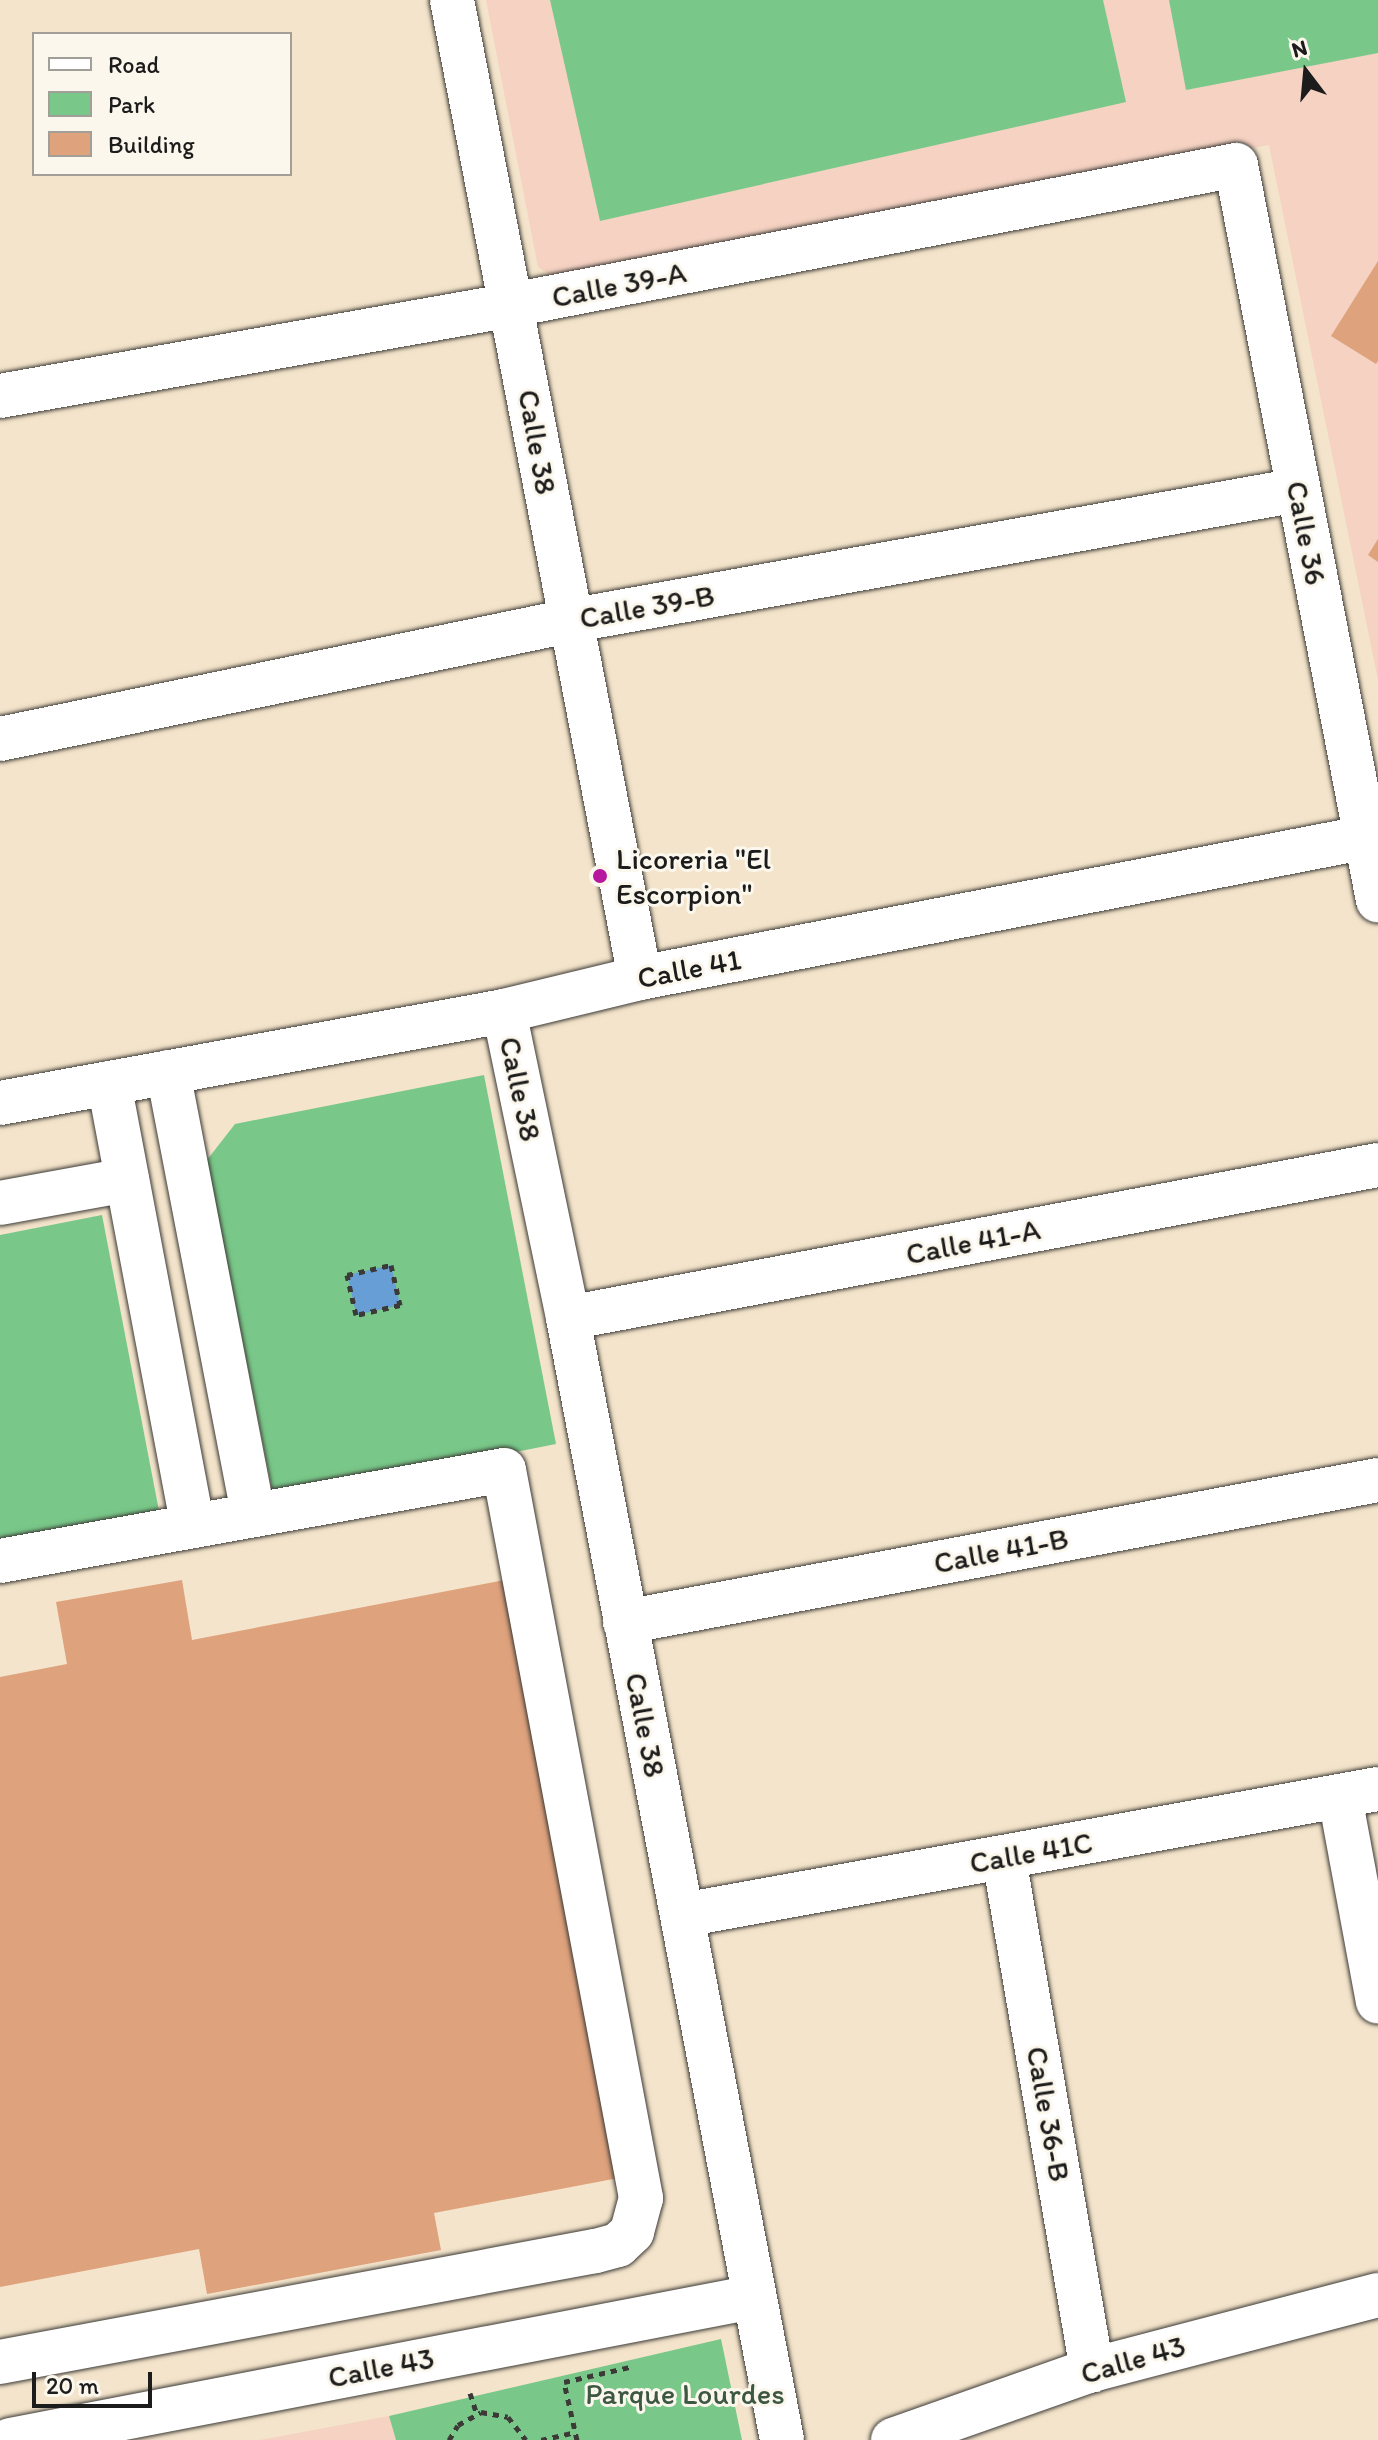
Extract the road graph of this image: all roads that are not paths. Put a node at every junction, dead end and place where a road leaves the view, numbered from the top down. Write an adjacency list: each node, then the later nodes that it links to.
1 (452, 0): 3 (street, Calle 38)
2 (1236, 165): 3 (street, Calle 39-A); 5 (street, Calle 36)
3 (512, 305): 4 (street, Calle 39-A); 6 (street, Calle 38)
4 (0, 396)
5 (1298, 490): 6 (street, Calle 39-B); 8 (street, Calle 36)
6 (569, 621): 7 (street, Calle 39-B); 10 (street, Calle 38)
7 (0, 739)
8 (1372, 836): 9 (street, Calle 36); 10 (street, Calle 41)
9 (1378, 900)
10 (640, 978): 11 (street, Calle 41)
11 (504, 1011): 12 (street, Calle 41); 18 (street, Calle 38)
12 (168, 1072): 13 (street, Calle 41); 20 (street)
13 (109, 1083): 14 (street, Calle 41); 16 (street)
14 (0, 1103)
15 (1378, 1165): 18 (street, Calle 41-A)
16 (127, 1180): 17 (street); 21 (street)
17 (0, 1203)
18 (568, 1318): 23 (street, Calle 38)
19 (1378, 1480): 23 (street, Calle 41-B)
20 (253, 1515): 21 (street); 30 (street)
21 (193, 1526): 22 (street)
22 (0, 1561)
23 (625, 1622): 26 (street, Calle 38)
24 (1359, 1793): 25 (street, Calle 41C); 27 (street)
25 (1004, 1858): 26 (street, Calle 41C); 31 (street, Calle 36-B)
26 (683, 1915): 29 (street, Calle 38)
27 (1378, 2002)
28 (1378, 2295): 31 (street, Calle 43)
29 (753, 2297): 32 (street, Calle 43); 33 (street, Calle 38)
30 (0, 2362)
31 (1092, 2370): 34 (street, Calle 43)
32 (10, 2440)
33 (782, 2440)
34 (893, 2440)

